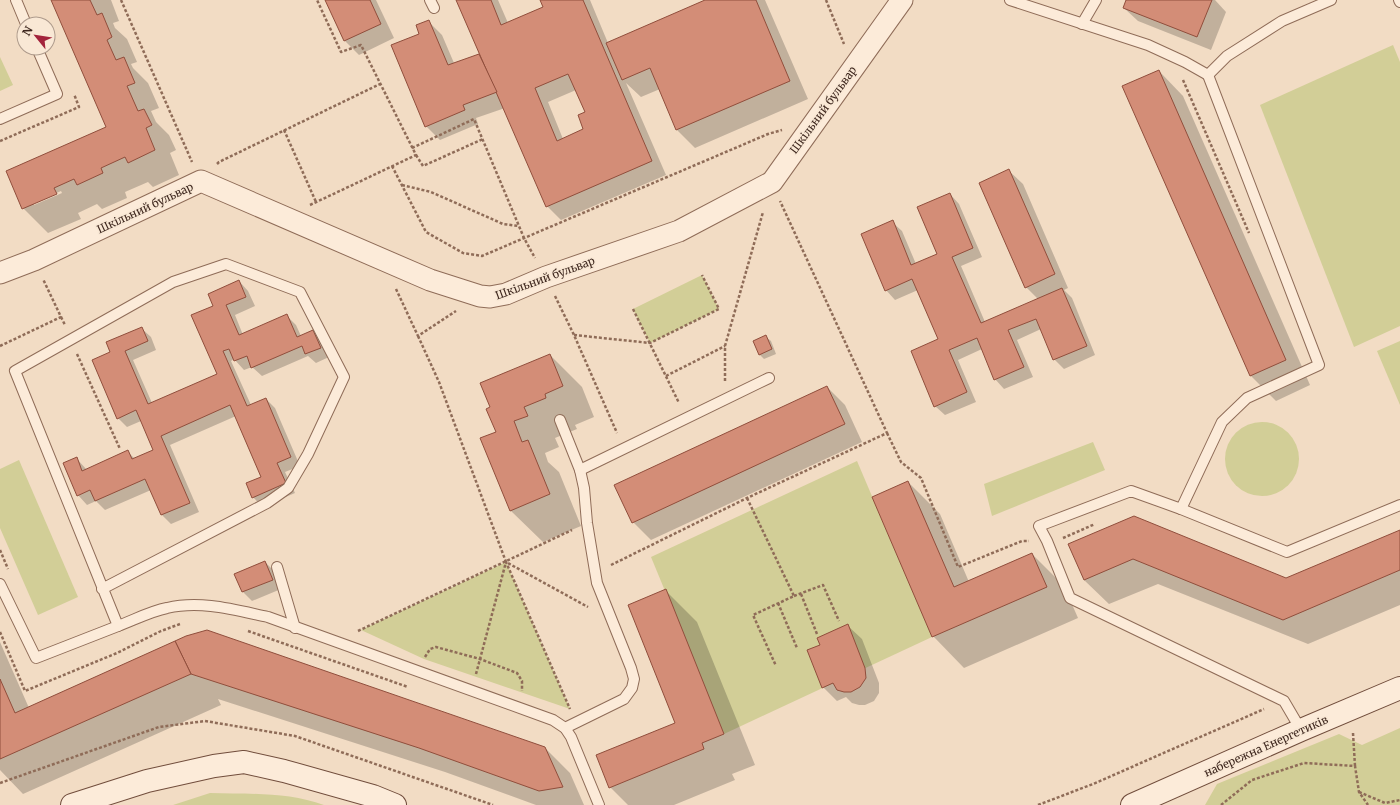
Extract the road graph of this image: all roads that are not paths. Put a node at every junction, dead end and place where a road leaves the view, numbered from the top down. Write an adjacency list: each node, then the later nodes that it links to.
1 (16, 0): 6 (lane)
2 (902, 0): 11 (street, Шкільний бульвар)
3 (1010, 0): 7 (lane)
4 (1096, 0): 7 (lane)
5 (1331, 0): 9 (lane)
6 (23, 16)
7 (1082, 24): 9 (lane)
8 (40, 56): 10 (lane)
9 (1208, 75): 16 (lane)
10 (0, 119)
11 (0, 273)
12 (769, 378): 14 (lane)
13 (560, 420): 14 (lane)
14 (580, 470): 23 (lane)
15 (1400, 505): 16 (lane)
16 (1181, 509): 24 (lane)
17 (278, 567): 21 (lane)
18 (0, 584): 20 (lane)
19 (102, 589): 19 (lane); 20 (lane)
20 (118, 626): 21 (lane)
21 (295, 628): 23 (lane)
22 (1400, 688): 24 (street, набережна Енергетиків)
23 (565, 728): 27 (lane)
24 (1301, 730): 28 (street, набережна Енергетиків)
25 (72, 805): 26 (street)
26 (395, 805)
27 (599, 805)
28 (1132, 805)

